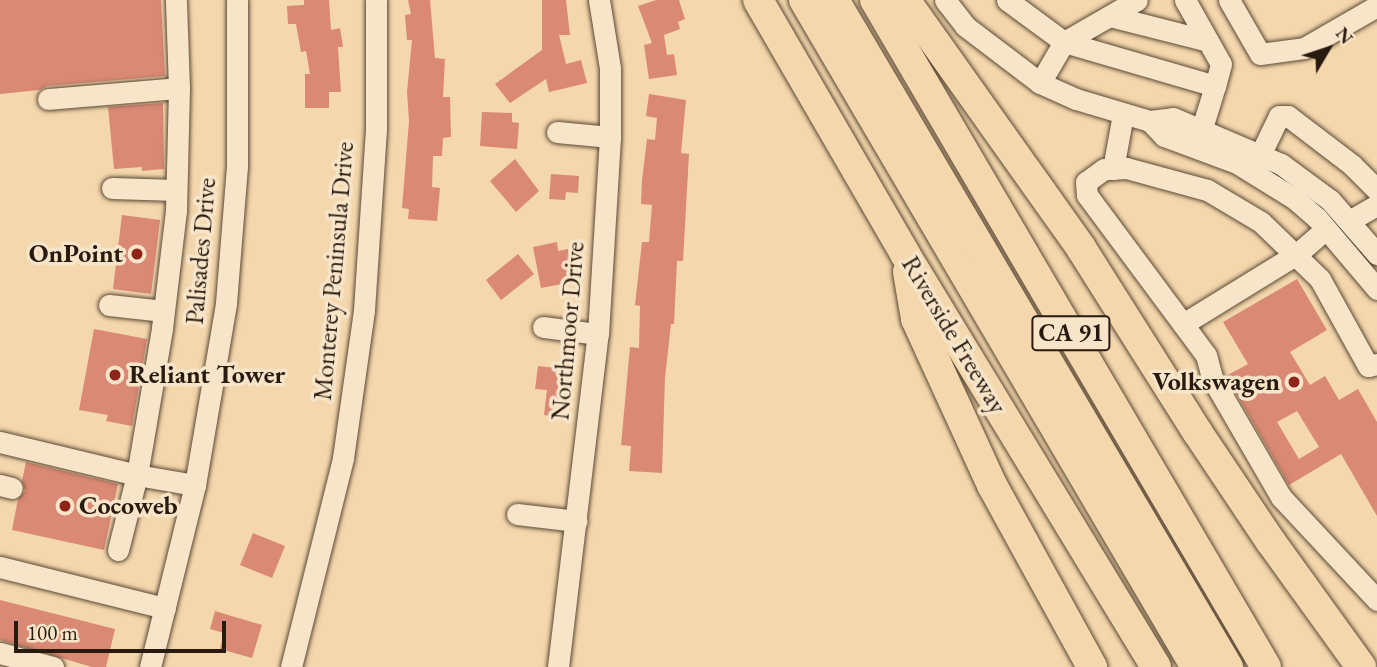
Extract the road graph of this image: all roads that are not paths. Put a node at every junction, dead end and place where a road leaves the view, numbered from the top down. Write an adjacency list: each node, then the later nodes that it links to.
1 (176, 0): 21 (street)
2 (237, 0): 50 (street, Palisades Drive)
3 (376, 0): 60 (street, Monterey Peninsula Drive)
4 (599, 0): 27 (street, Northmoor Drive)
5 (758, 0): 38 (highway, Riverside Freeway)
6 (804, 0): 64 (highway)
7 (834, 0): 65 (highway)
8 (875, 0): 66 (highway, CA 91)
9 (905, 0): 67 (highway)
10 (945, 0): 19 (street)
11 (1007, 0): 18 (street)
12 (1137, 0): 16 (street)
13 (1185, 0): 17 (street)
14 (1229, 0): 15 (street)
15 (1377, 6)
16 (1110, 16): 17 (street); 18 (street)
17 (1208, 41): 20 (street)
18 (1064, 42): 19 (street); 20 (street)
19 (1040, 83): 23 (street)
20 (1215, 86): 25 (street)
21 (179, 88): 22 (street); 33 (street)
22 (48, 99)
23 (1123, 114): 24 (street); 30 (street)
24 (1150, 121): 25 (street); 31 (street)
25 (1202, 128): 28 (street)
26 (557, 132): 27 (street)
27 (610, 138): 46 (street, Northmoor Drive)
28 (1261, 153): 29 (street); 34 (street)
29 (1281, 163): 31 (street); 36 (street)
30 (1113, 169): 39 (street); 44 (street)
31 (1269, 181): 37 (street)
32 (112, 188): 33 (street)
33 (176, 190): 43 (street)
34 (1377, 190)
35 (1377, 205): 36 (street)
36 (1349, 221): 40 (street)
37 (1326, 229): 39 (street); 41 (street)
38 (905, 254): 62 (highway); 63 (highway, Riverside Freeway)
39 (1297, 254): 44 (street); 47 (street)
40 (1377, 254)
41 (1377, 289)
42 (109, 305): 43 (street)
43 (164, 311): 49 (street)
44 (1183, 324): 55 (street)
45 (543, 327): 46 (street)
46 (598, 334): 52 (street, Northmoor Drive)
47 (1377, 365)
48 (0, 442): 49 (street)
49 (137, 475): 50 (street); 53 (street)
50 (195, 485): 56 (street, Palisades Drive)
51 (517, 514): 52 (street)
52 (577, 521): 61 (street, Northmoor Drive)
53 (118, 550)
54 (0, 567): 56 (street)
55 (1377, 600)
56 (165, 608): 59 (street, Palisades Drive)
57 (0, 653): 58 (street)
58 (53, 667)
59 (150, 667)
60 (291, 667)
61 (558, 667)
62 (1092, 667)
63 (1156, 667)
64 (1196, 667)
65 (1228, 667)
66 (1266, 667)
67 (1361, 667)

